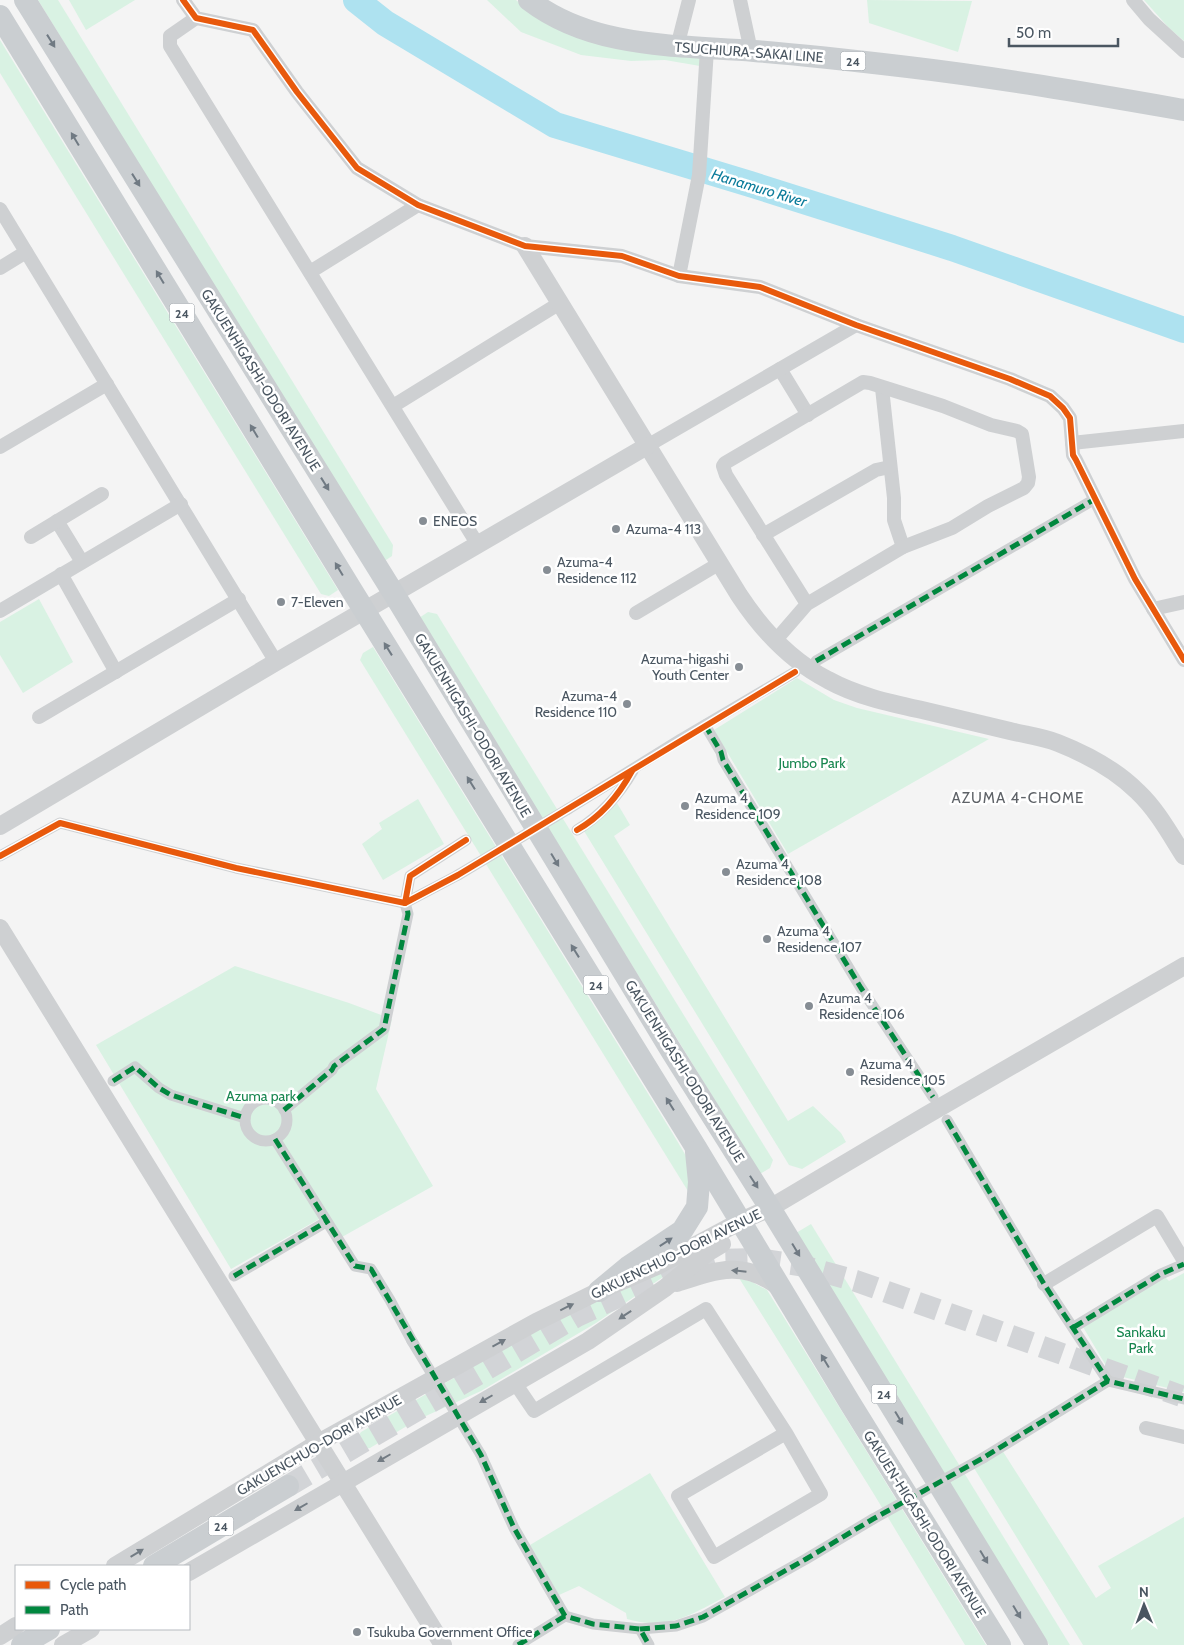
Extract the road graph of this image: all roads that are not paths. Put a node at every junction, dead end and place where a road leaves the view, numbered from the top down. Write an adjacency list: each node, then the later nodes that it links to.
1 (25, 0): 44 (main road, GAKUENHIGASHI-ODORI AVENUE / 24, one-way to 44)
2 (183, 0): 8 (street)
3 (689, 0): 9 (street)
4 (740, 0): 11 (street)
5 (1133, 0): 12 (street)
6 (533, 1): 9 (main road, TSUCHIURA-SAKAI LINE / 24)
7 (0, 16): 50 (main road, 24, one-way to 7)
8 (196, 18): 14 (street); 19 (street)
9 (677, 47): 10 (main road, TSUCHIURA-SAKAI LINE / 24)
10 (707, 49): 11 (main road, TSUCHIURA-SAKAI LINE / 24); 20 (street)
11 (751, 51): 13 (main road, TSUCHIURA-SAKAI LINE / 24)
12 (1184, 51)
13 (1184, 110)
14 (418, 205): 16 (street); 19 (street)
15 (0, 210): 17 (street)
16 (525, 246): 20 (street); 21 (street)
17 (26, 252): 18 (street); 24 (street)
18 (0, 268)
19 (310, 272): 26 (street)
20 (680, 276): 22 (street)
21 (560, 303): 26 (street); 30 (street)
22 (856, 325): 23 (street); 29 (street)
23 (780, 369): 27 (street); 30 (street)
24 (107, 384): 31 (street); 35 (street)
25 (882, 388): 27 (street); 32 (street); 40 (street)
26 (393, 406): 39 (street)
27 (808, 415): 37 (street)
28 (1184, 432): 29 (street)
29 (1072, 442): 34 (street)
30 (648, 446): 39 (street); 42 (street)
31 (0, 447)
32 (890, 467): 37 (street); 40 (street)
33 (102, 494): 36 (street)
34 (1095, 499): 48 (street); 54 (street)
35 (181, 504): 41 (street); 45 (street)
36 (57, 521): 38 (street); 41 (street)
37 (763, 535): 47 (street)
38 (31, 536)
39 (478, 545): 44 (street)
40 (903, 547): 47 (street)
41 (82, 562): 43 (street)
42 (720, 563): 51 (street); 52 (street)
43 (61, 574): 49 (street); 56 (street)
44 (394, 594): 50 (street); 76 (main road, GAKUENHIGASHI-ODORI AVENUE / 24, one-way to 76)
45 (239, 600): 55 (street); 56 (street)
46 (1184, 602): 48 (street)
47 (807, 604): 52 (street)
48 (1153, 610): 53 (street)
49 (0, 611)
50 (364, 611): 55 (street); 75 (main road, 24, one-way to 50)
51 (636, 613)
52 (775, 641): 65 (street)
53 (1184, 660)
54 (816, 661)
55 (276, 662): 61 (street)
56 (116, 672): 58 (street)
57 (795, 672): 59 (street)
58 (39, 717)
59 (705, 725): 60 (street); 70 (street)
60 (634, 769): 62 (street); 66 (street, bridge)
61 (0, 826)
62 (576, 830)
63 (466, 840): 66 (street)
64 (0, 856): 66 (street)
65 (1184, 856)
66 (405, 903): 71 (street)
67 (0, 928): 92 (street)
68 (1184, 966): 76 (street, GAKUENCHUO-DORI AVENUE)
69 (113, 1081): 72 (street)
70 (933, 1097)
71 (284, 1110): 72 (street); 74 (street)
72 (245, 1118): 74 (street)
73 (947, 1120): 81 (street)
74 (275, 1139): 77 (street)
75 (696, 1146): 78 (main road, 24); 84 (main road, one-way to 75)
76 (770, 1208): 78 (street, GAKUENCHUO-DORI AVENUE); 110 (main road, GAKUENHIGASHI-ODORI AVENUE / 24, one-way to 110)
77 (326, 1222): 80 (street); 98 (street, bridge)
78 (744, 1225): 82 (street, GAKUENCHUO-DORI AVENUE); 83 (main road, 24); 84 (street, GAKUENCHUO-DORI AVENUE)
79 (1184, 1262): 81 (street); 85 (street)
80 (234, 1276)
81 (1044, 1284): 85 (street)
82 (665, 1288): 83 (street, one-way to 82); 87 (street, GAKUENCHUO-DORI AVENUE, one-way to 87)
83 (782, 1290): 109 (main road, 24, one-way to 83)
84 (599, 1291): 92 (street, GAKUENCHUO-DORI AVENUE, one-way to 84)
85 (1074, 1327): 86 (street)
86 (1108, 1381): 88 (street); 102 (street, bridge)
87 (515, 1383): 90 (street); 93 (street, GAKUENCHUO-DORI AVENUE, one-way to 93)
88 (1184, 1399)
89 (1146, 1428): 91 (street)
90 (786, 1433): 90 (street)
91 (1184, 1437)
92 (318, 1443): 93 (street); 95 (street, GAKUENCHUO-DORI AVENUE, one-way to 92)
93 (343, 1482): 97 (street, GAKUENCHUO-DORI AVENUE, one-way to 97); 106 (street)
94 (288, 1486): 96 (main road, 24)
95 (117, 1565)
96 (156, 1565)
97 (190, 1571)
98 (566, 1616): 102 (street); 107 (street)
99 (15, 1627): 103 (street)
100 (47, 1630): 104 (main road)
101 (89, 1630): 105 (street)
102 (640, 1630): 108 (street)
103 (0, 1636)
104 (22, 1645)
105 (63, 1645)
106 (443, 1645)
107 (518, 1645)
108 (649, 1645)
109 (1000, 1645)
110 (1037, 1645)

